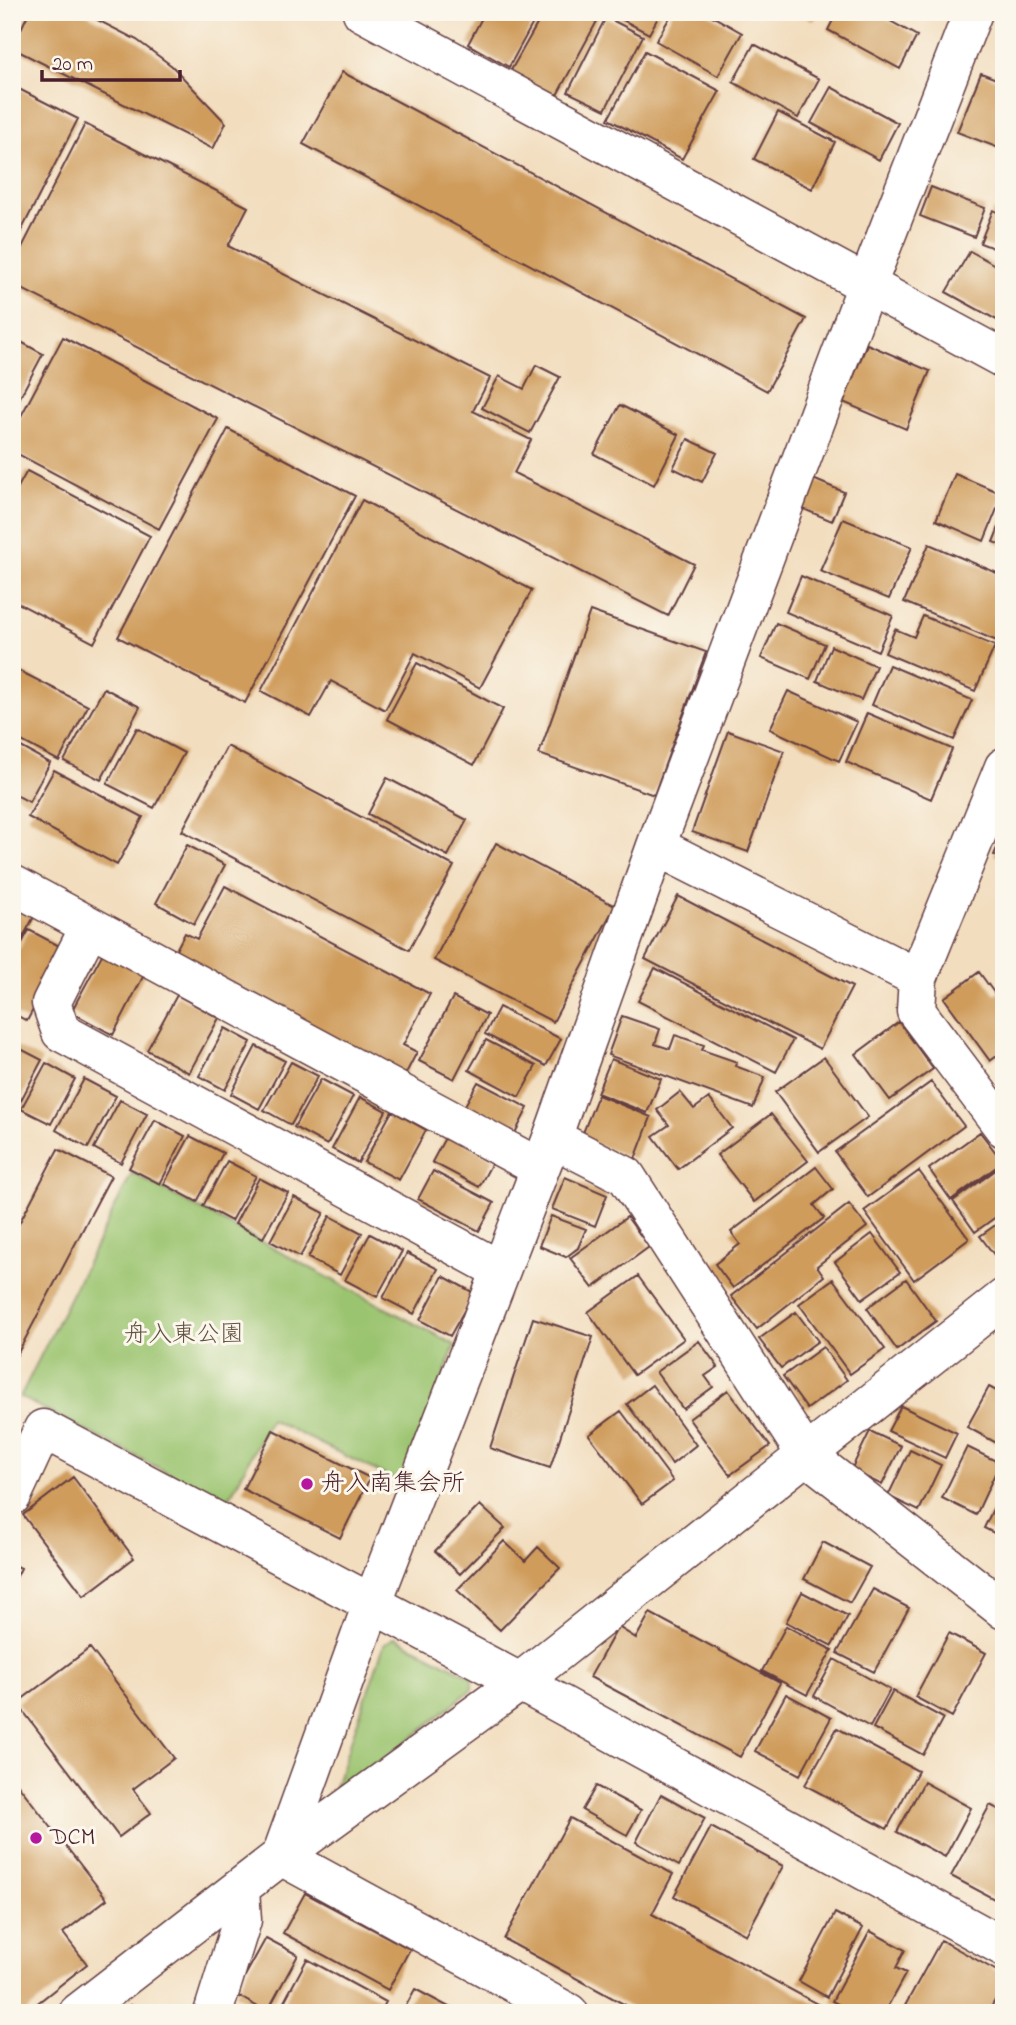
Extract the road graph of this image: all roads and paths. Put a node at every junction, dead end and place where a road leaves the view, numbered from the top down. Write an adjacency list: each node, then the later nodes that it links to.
1 (362, 12): 3 (street)
2 (973, 12): 3 (street)
3 (867, 285): 4 (street); 6 (street)
4 (1004, 359)
5 (1004, 767): 9 (street)
6 (656, 846): 9 (street); 11 (street)
7 (12, 884): 8 (street)
8 (90, 926): 11 (street); 12 (street)
9 (918, 978): 10 (street)
10 (1004, 1128)
11 (546, 1153): 12 (street); 14 (street)
12 (500, 1270): 16 (street)
13 (1004, 1298): 14 (street)
14 (806, 1455): 17 (street); 18 (street)
15 (12, 1496): 16 (street)
16 (372, 1604): 18 (street); 19 (street)
17 (1004, 1610)
18 (520, 1682): 19 (street); 21 (street)
19 (281, 1856): 20 (street); 24 (street)
20 (240, 1889): 22 (street); 23 (street)
21 (1004, 1947)
22 (78, 2013)
23 (213, 2013)
24 (569, 2013)

